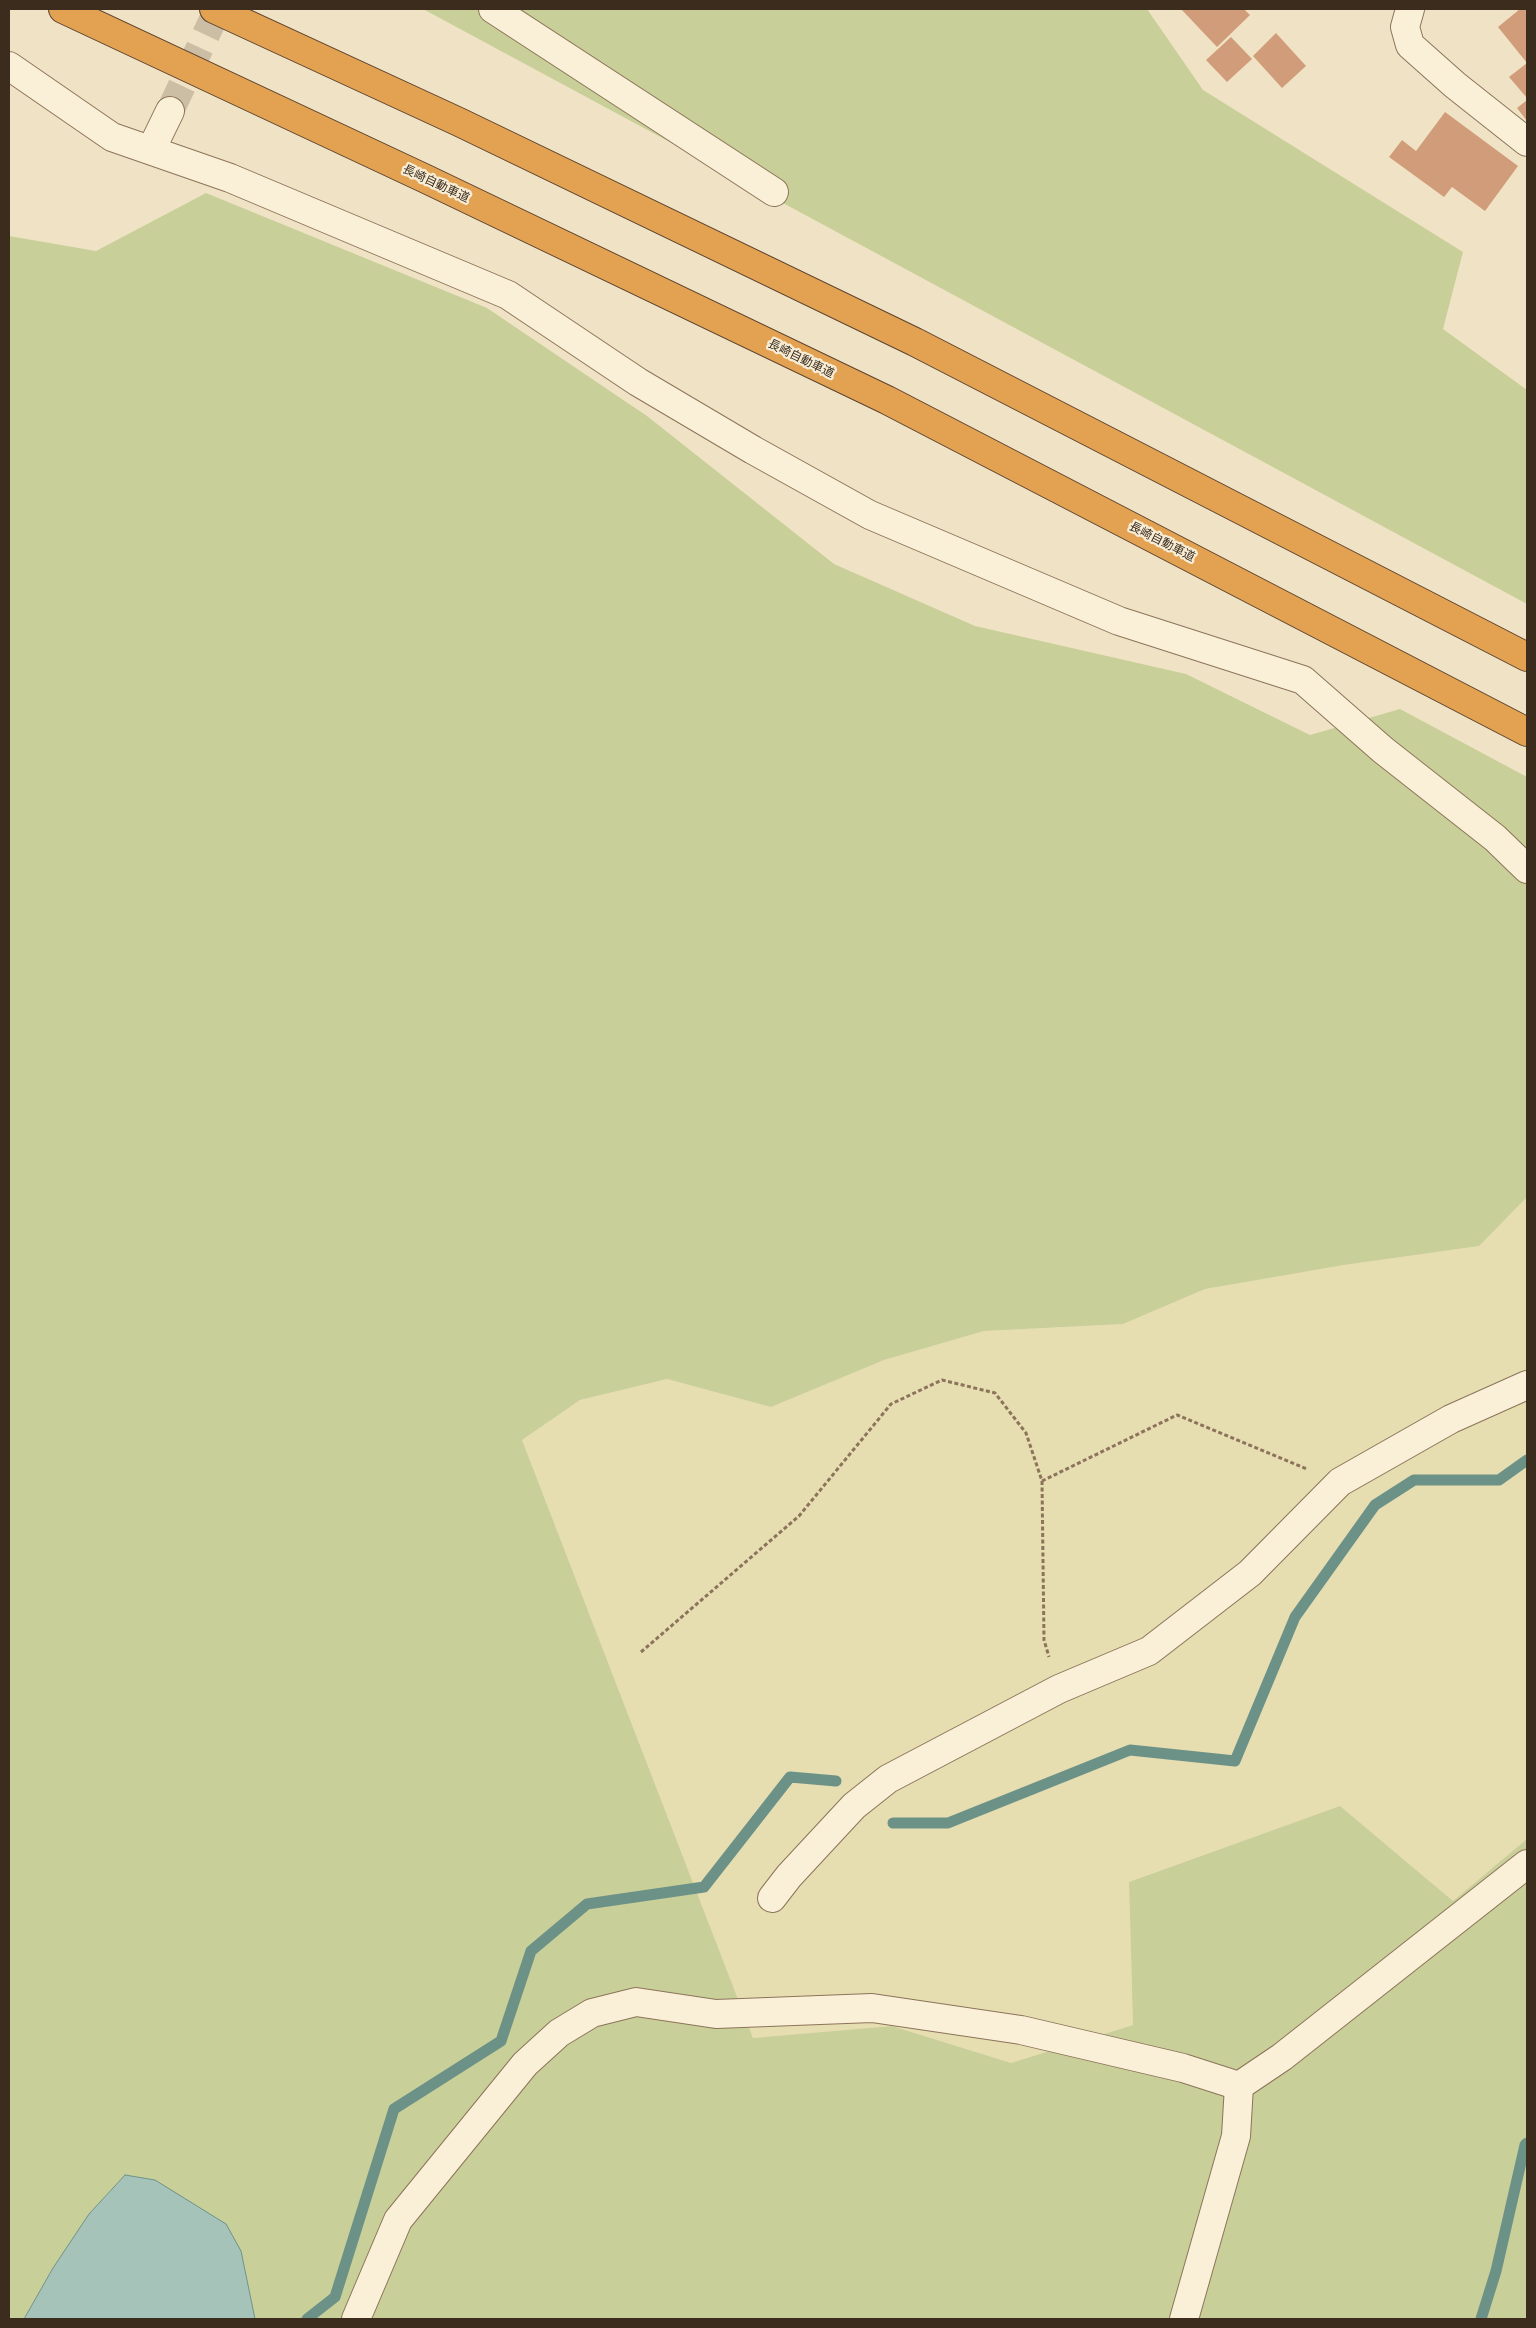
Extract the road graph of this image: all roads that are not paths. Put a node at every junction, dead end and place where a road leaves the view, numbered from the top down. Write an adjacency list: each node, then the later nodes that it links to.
1 (63, 9): 11 (highway, 長崎自動車道)
2 (214, 9): 10 (highway)
3 (493, 9): 9 (street)
4 (1410, 9): 7 (street)
5 (9, 66): 8 (street)
6 (170, 111): 8 (street)
7 (1527, 142)
8 (151, 150): 12 (street)
9 (774, 192)
10 (1527, 657)
11 (1527, 732)
12 (1527, 869)
13 (1527, 1385): 15 (street)
14 (1527, 1864): 16 (street)
15 (772, 1898)
16 (1239, 2086): 17 (street); 18 (street)
17 (356, 2319)
18 (1184, 2319)

